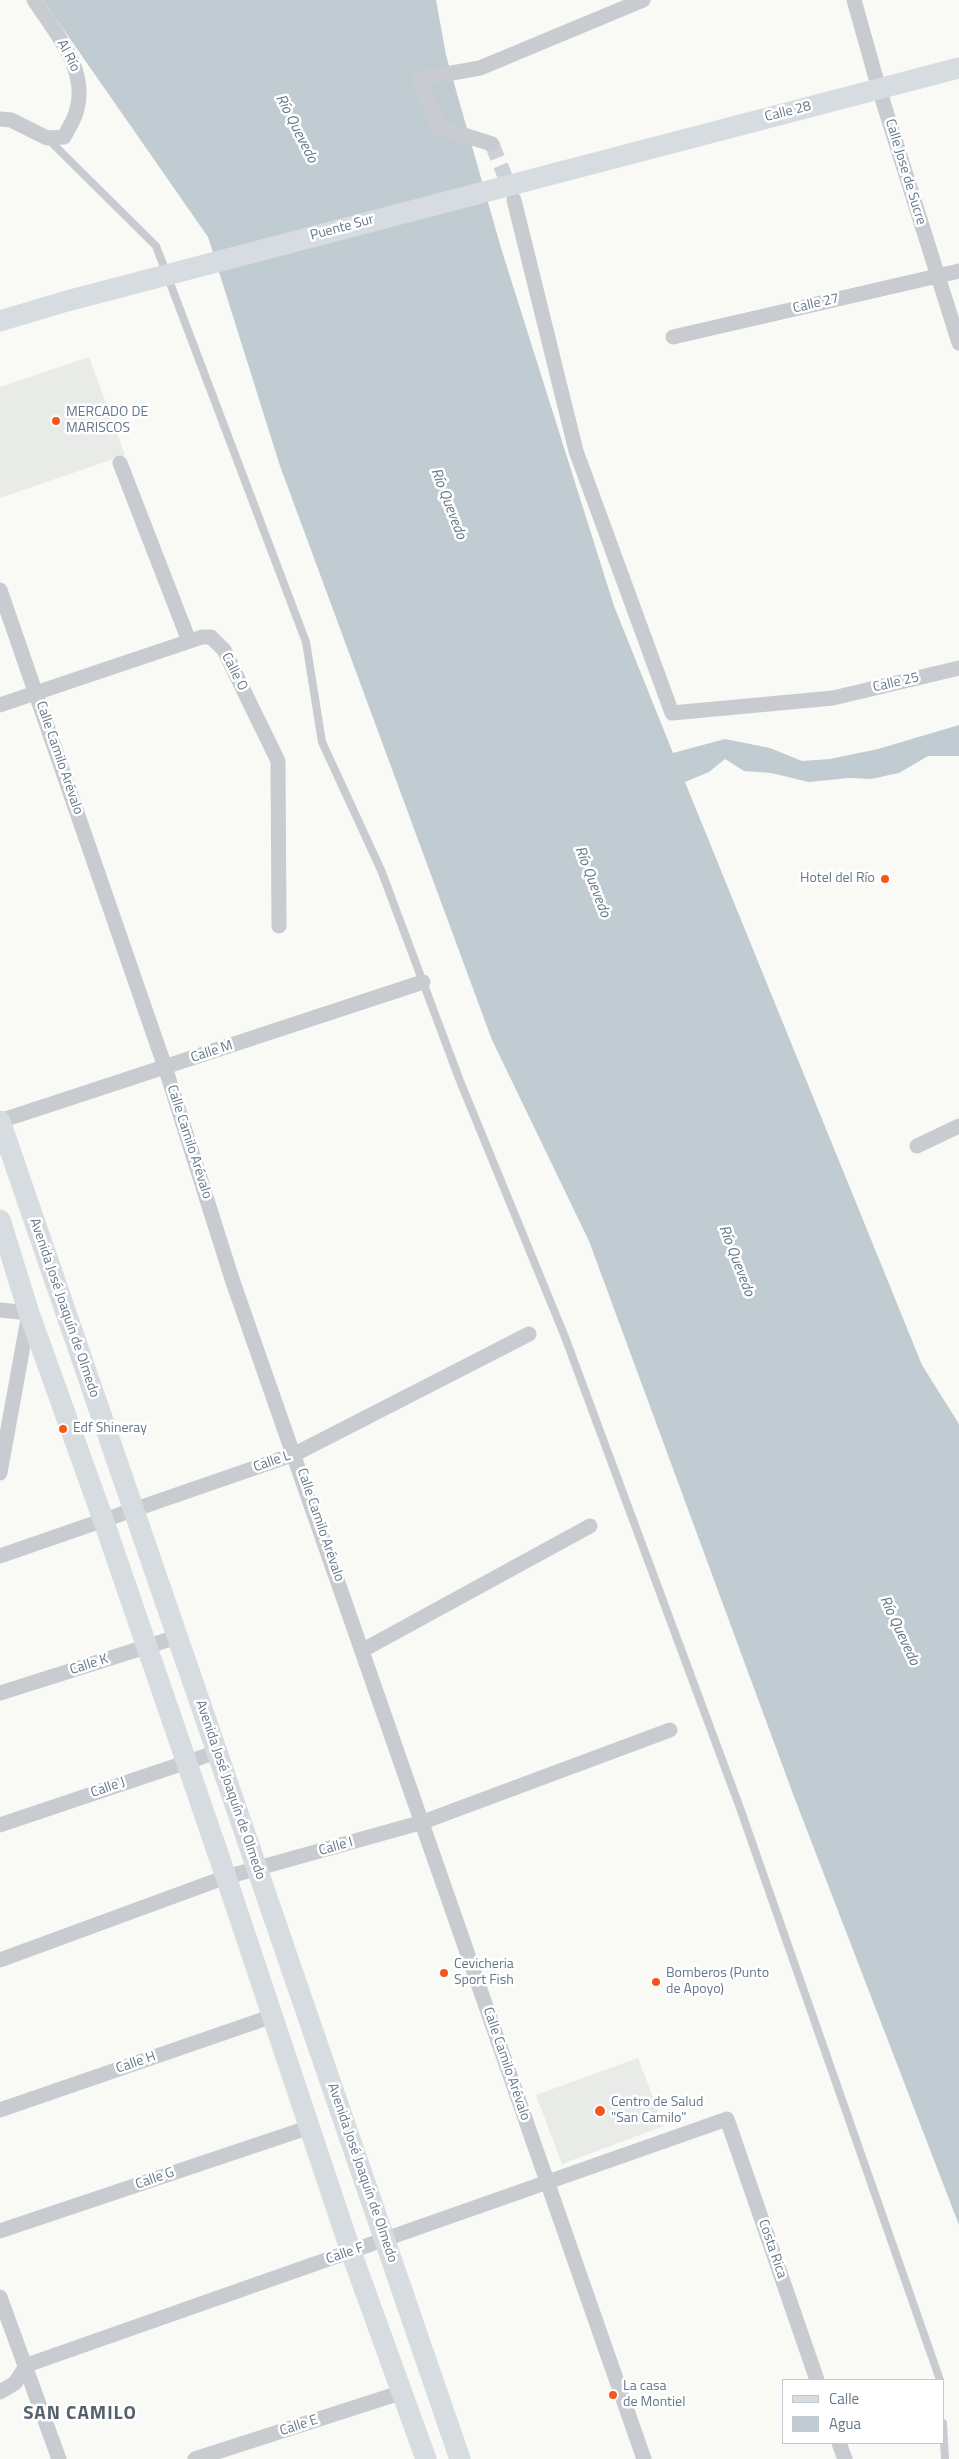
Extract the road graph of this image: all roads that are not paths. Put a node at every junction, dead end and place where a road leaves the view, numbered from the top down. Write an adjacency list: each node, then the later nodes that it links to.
1 (34, 0): 7 (street, Al Río)
2 (643, 0): 8 (street)
3 (854, 0): 5 (street, Calle Jose de Sucre)
4 (959, 68): 5 (main road, Calle 28)
5 (879, 89): 9 (main road, Calle 28); 12 (street, Calle Jose de Sucre)
6 (0, 119): 7 (street)
7 (47, 138): 23 (lane)
8 (492, 144)
9 (617, 156): 13 (main road, Puente Sur)
10 (514, 200): 19 (street, Calle 25)
11 (959, 271): 12 (street, Calle 27)
12 (938, 276): 14 (street, Calle 27); 15 (street, Calle Jose de Sucre)
13 (0, 321)
14 (673, 337)
15 (959, 342)
16 (120, 463): 18 (street)
17 (0, 590): 20 (street, Calle Camilo Arévalo)
18 (189, 641): 20 (street, Calle O); 22 (street, Calle O)
19 (959, 668)
20 (36, 692): 21 (street, Calle O); 24 (street, Calle Camilo Arévalo)
21 (0, 705)
22 (278, 926)
23 (423, 982): 24 (street, Calle M); 61 (lane)
24 (165, 1067): 25 (street, Calle M); 32 (street, Calle Camilo Arévalo)
25 (0, 1121): 34 (main road, Avenida José Joaquín de Olmedo)
26 (959, 1126): 27 (street)
27 (917, 1146)
28 (0, 1220): 30 (main road)
29 (0, 1310): 30 (street)
30 (29, 1313): 33 (street); 35 (main road)
31 (529, 1334): 32 (street, Calle L)
32 (295, 1454): 34 (street, Calle L); 40 (street, Calle Camilo Arévalo)
33 (0, 1473)
34 (134, 1509): 35 (street, Calle L); 38 (main road, Avenida José Joaquín de Olmedo)
35 (102, 1519): 37 (street, Calle L); 39 (main road)
36 (590, 1526): 40 (street)
37 (0, 1556)
38 (177, 1637): 39 (street, Calle K); 43 (main road, Avenida José Joaquín de Olmedo)
39 (146, 1646): 41 (street, Calle K); 44 (main road)
40 (363, 1650): 45 (street, Calle Camilo Arévalo)
41 (0, 1693)
42 (670, 1730): 45 (street, Calle I)
43 (217, 1752): 44 (street, Calle J); 47 (main road, Avenida José Joaquín de Olmedo)
44 (185, 1763): 46 (street, Calle J); 48 (main road)
45 (423, 1822): 47 (street, Calle I); 54 (street, Calle Camilo Arévalo)
46 (0, 1825)
47 (257, 1869): 48 (street, Calle I); 56 (main road, Avenida José Joaquín de Olmedo)
48 (226, 1877): 49 (street, Calle I); 50 (main road)
49 (0, 1960)
50 (272, 2016): 51 (street, Calle H); 53 (main road)
51 (0, 2110)
52 (727, 2119): 54 (street, Calle F); 60 (street, Costa Rica)
53 (310, 2127): 55 (street, Calle G); 57 (main road)
54 (546, 2182): 56 (street, Calle F); 70 (street, Calle Camilo Arévalo)
55 (0, 2231)
56 (385, 2240): 57 (street, Calle F); 69 (main road, Avenida José Joaquín de Olmedo)
57 (351, 2252): 59 (street, Calle F); 63 (main road)
58 (0, 2297): 59 (street)
59 (27, 2365): 62 (street); 66 (street)
60 (818, 2379)
61 (940, 2379)
62 (0, 2392)
63 (403, 2392): 67 (street, Calle E); 68 (main road)
64 (944, 2441): 72 (lane)
65 (839, 2444): 71 (street)
66 (59, 2459)
67 (195, 2459)
68 (426, 2459)
69 (460, 2459)
70 (644, 2459)
71 (845, 2459)
72 (945, 2459)

